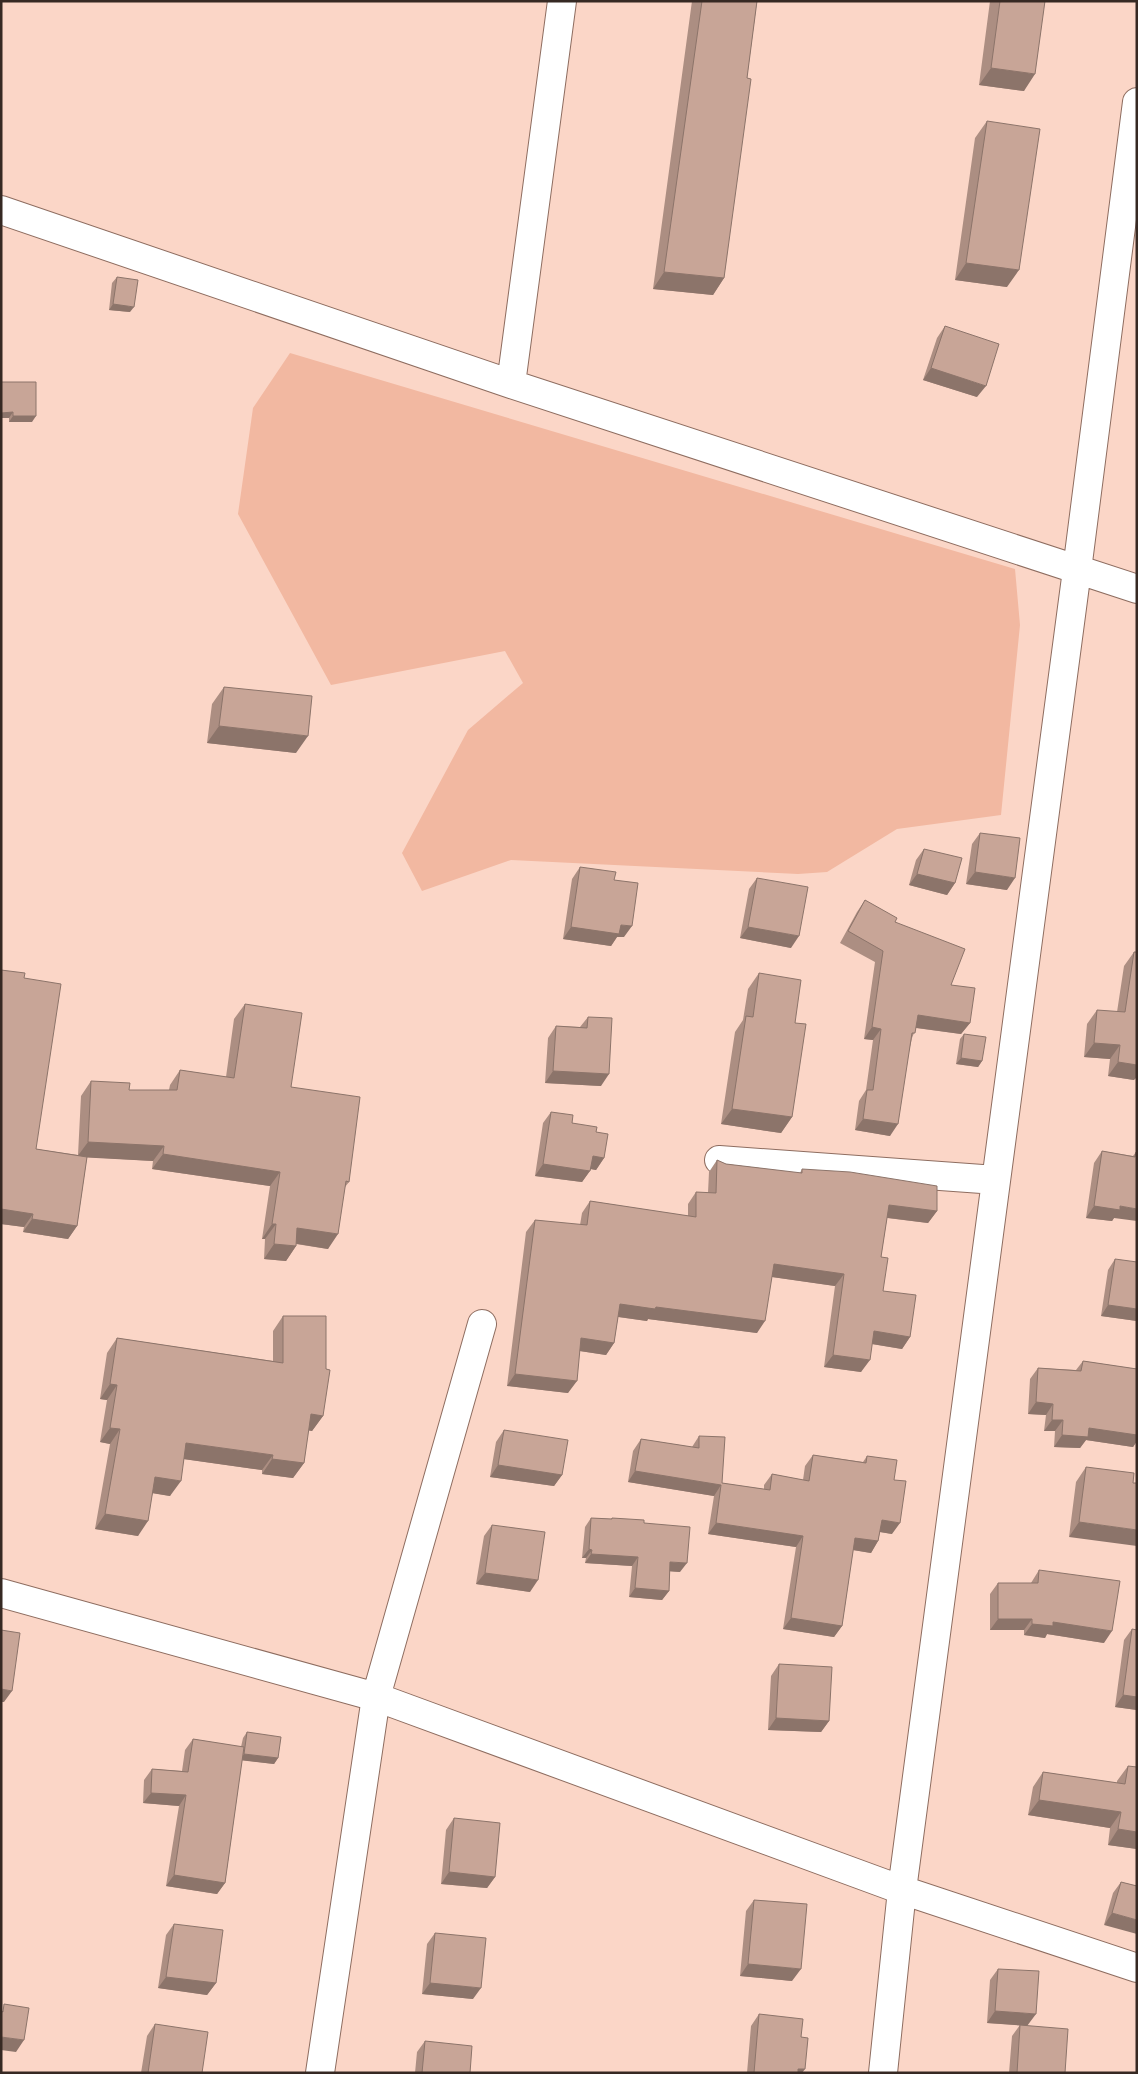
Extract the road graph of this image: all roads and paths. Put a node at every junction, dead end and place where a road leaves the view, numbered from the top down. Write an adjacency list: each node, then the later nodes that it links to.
1 (562, 1): 4 (street)
2 (1137, 102): 5 (street)
3 (1, 210): 4 (street)
4 (511, 384): 5 (street)
5 (1078, 570): 6 (street); 8 (street)
6 (1137, 589)
7 (719, 1160): 8 (street)
8 (996, 1180): 12 (street)
9 (482, 1324): 11 (street)
10 (1, 1593): 11 (street)
11 (376, 1697): 12 (street); 14 (street)
12 (902, 1890): 13 (street); 15 (street)
13 (1137, 1968)
14 (320, 2073)
15 (882, 2073)

